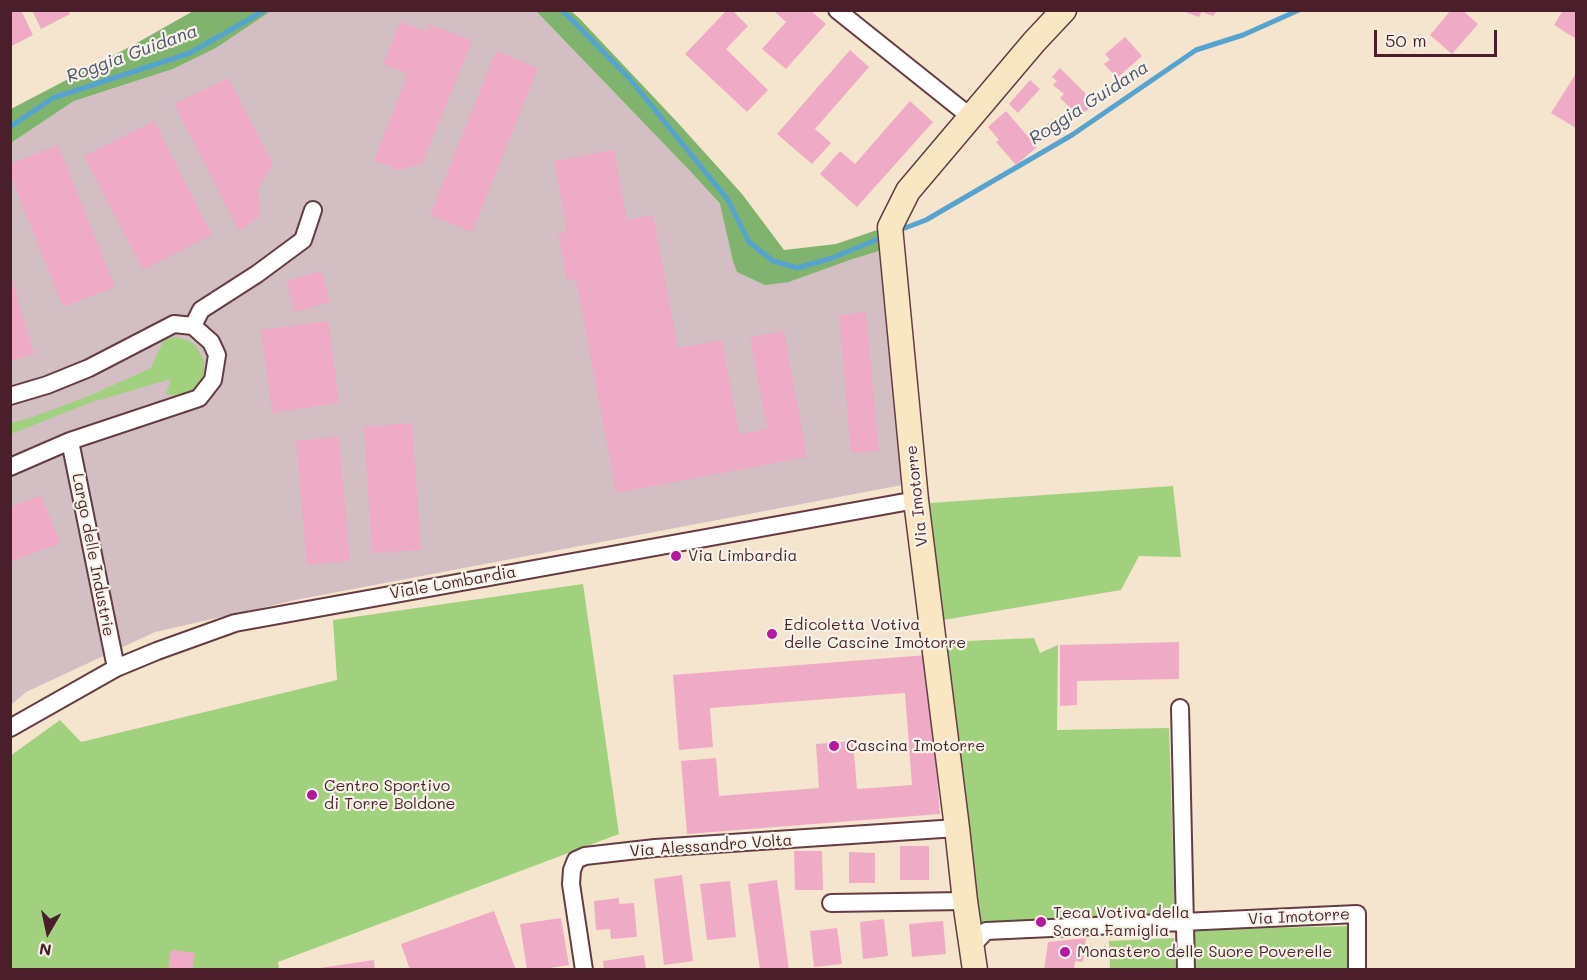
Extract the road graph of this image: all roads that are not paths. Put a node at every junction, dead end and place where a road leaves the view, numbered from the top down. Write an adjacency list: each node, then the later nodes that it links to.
1 (837, 10): 3 (street)
2 (1064, 10): 3 (street, Via Imotorre)
3 (972, 118): 9 (street, Via Imotorre)
4 (313, 210): 5 (street)
5 (193, 326): 6 (street); 7 (street)
6 (10, 396)
7 (70, 441): 8 (street); 10 (street, Largo delle Industrie)
8 (10, 467)
9 (916, 500): 10 (street, Viale Lombardia); 13 (street, Via Imotorre)
10 (116, 668): 12 (street, Viale Lombardia)
11 (1180, 708): 16 (street)
12 (10, 728)
13 (957, 828): 14 (street, Via Imotorre); 18 (street, Via Alessandro Volta)
14 (964, 900): 15 (street); 17 (street, Via Imotorre)
15 (831, 903)
16 (1185, 923): 17 (street, Via Imotorre); 19 (street); 20 (street, Via Imotorre)
17 (973, 958)
18 (584, 969)
19 (1186, 969)
20 (1357, 969)

